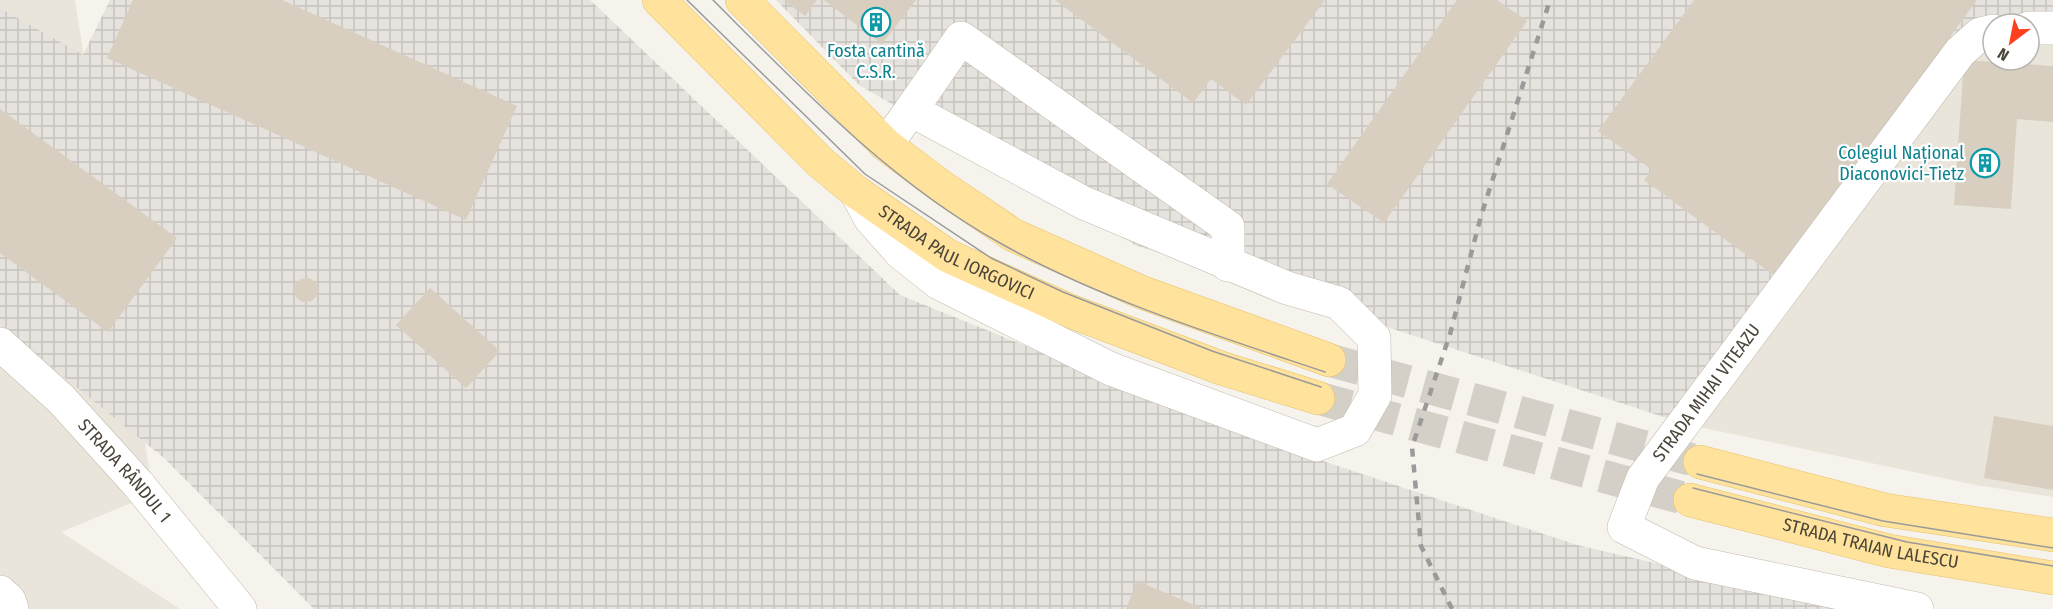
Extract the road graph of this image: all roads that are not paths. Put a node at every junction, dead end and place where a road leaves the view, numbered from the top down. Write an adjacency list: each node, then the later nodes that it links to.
1 (659, 0): 6 (main road, STRADA PAUL IORGOVICI)
2 (742, 0): 5 (main road)
3 (1981, 34): 18 (street, STRADA MIHAI VITEAZU)
4 (910, 111): 5 (street); 7 (street); 7 (street)
5 (886, 146): 9 (main road)
6 (856, 192): 7 (street); 10 (main road, STRADA PAUL IORGOVICI)
7 (1228, 265)
8 (0, 344): 17 (street, STRADA RÂNDUL 1)
9 (1329, 360)
10 (1318, 398)
11 (1700, 462): 13 (main road, STRADA TRAIAN LALESCU)
12 (1690, 500): 14 (main road, STRADA TRAIAN LALESCU)
13 (2053, 535)
14 (2053, 578)
15 (0, 591): 16 (street)
16 (12, 609)
17 (240, 609)
18 (1917, 609)

